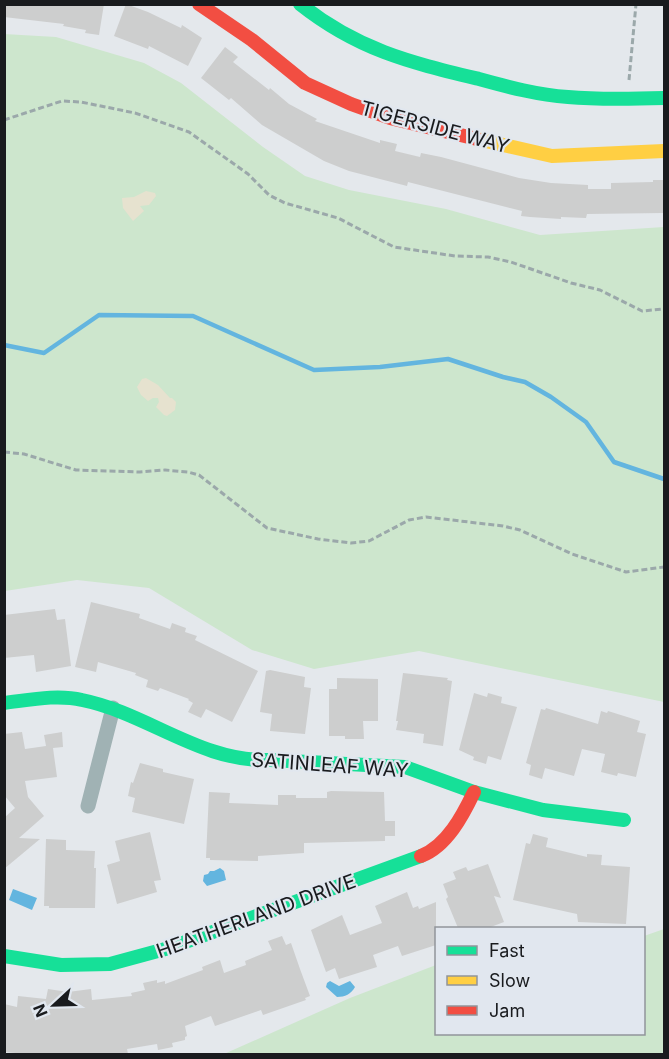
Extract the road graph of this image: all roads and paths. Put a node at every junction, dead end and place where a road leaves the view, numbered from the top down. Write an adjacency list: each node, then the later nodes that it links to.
1 (199, 4): 9 (street, TIGERSIDE WAY)
2 (300, 4): 5 (street)
3 (325, 4): 5 (street)
4 (636, 4): 7 (path)
5 (314, 17): 7 (street)
6 (664, 98): 7 (street)
7 (630, 99)
8 (4, 120): 10 (path)
9 (664, 151)
10 (664, 309)
11 (4, 452): 12 (path)
12 (664, 567)
13 (4, 703): 14 (street, SATINLEAF WAY)
14 (113, 708): 15 (street, SATINLEAF WAY); 16 (street)
15 (474, 792): 17 (street, SATINLEAF WAY); 18 (street, HEATHERLAND DRIVE)
16 (88, 806)
17 (624, 820)
18 (4, 956)

